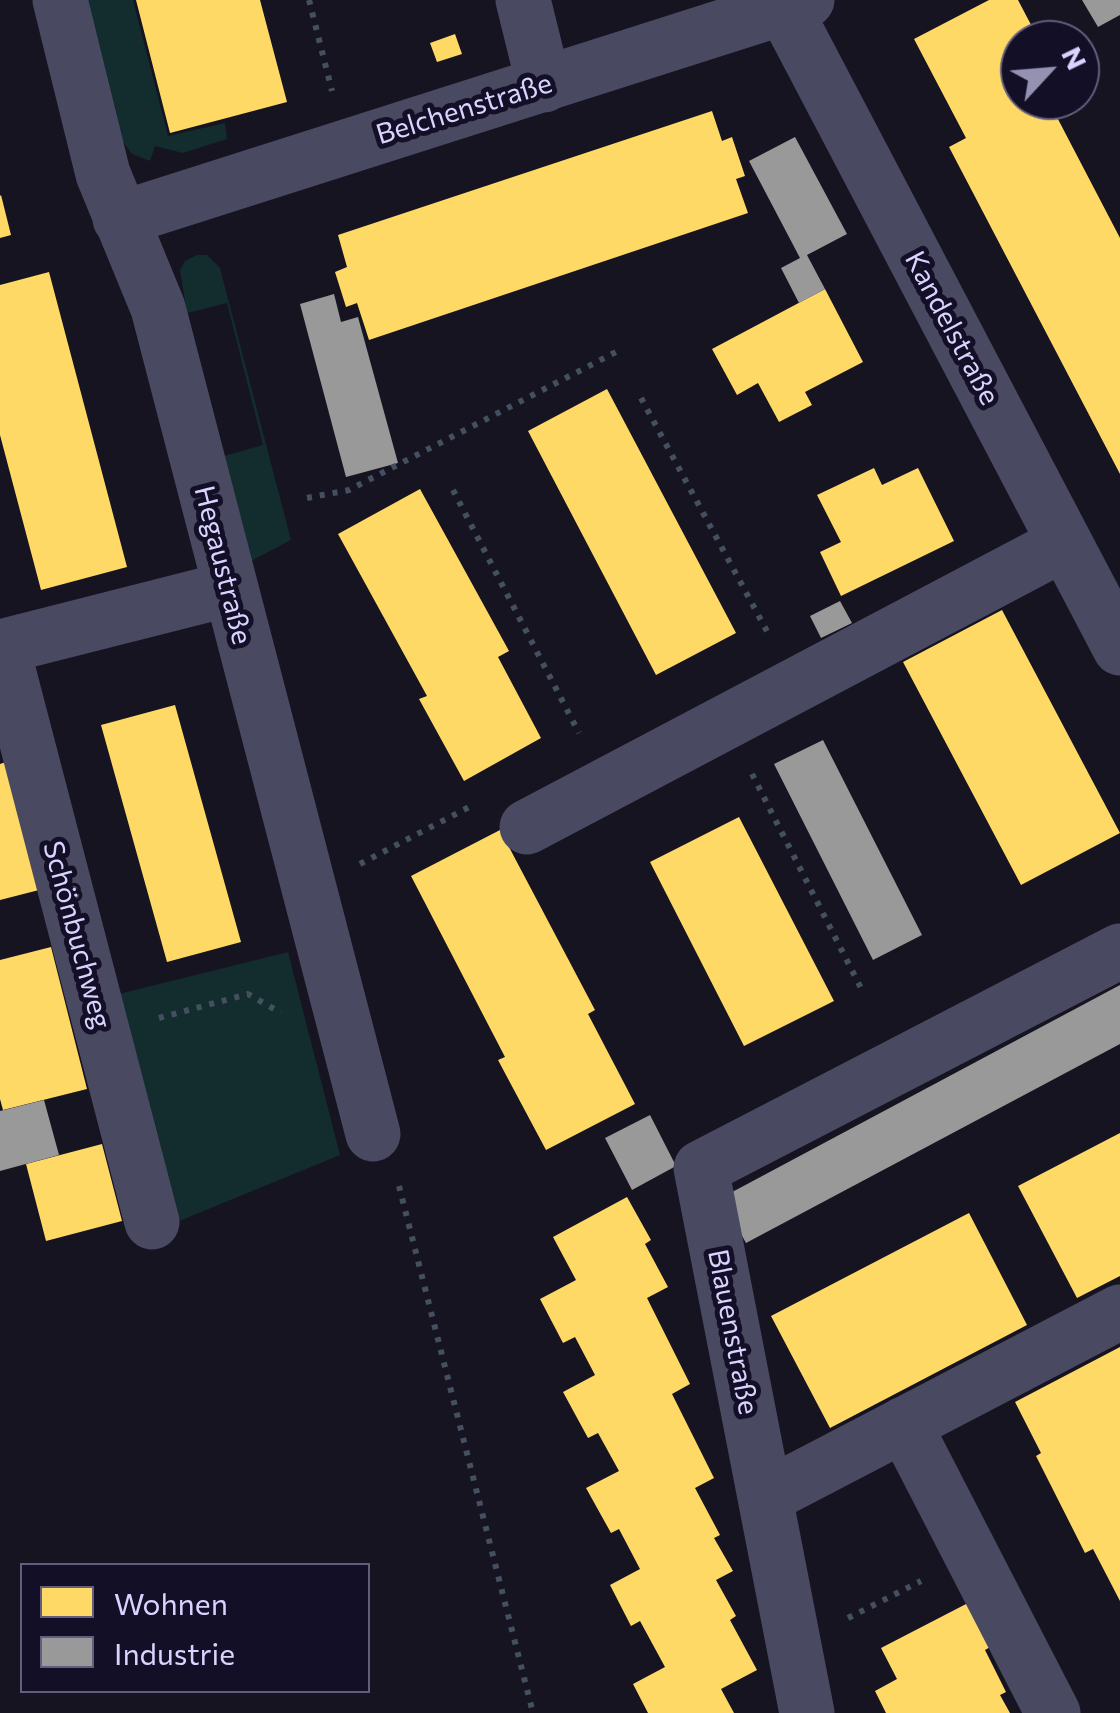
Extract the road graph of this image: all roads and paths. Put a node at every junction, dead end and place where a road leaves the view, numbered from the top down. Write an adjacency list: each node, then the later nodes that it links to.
1 (60, 0): 7 (street, Hegaustraße)
2 (309, 0): 6 (path)
3 (522, 0): 5 (street)
4 (796, 4): 5 (street, Belchenstraße); 12 (street, Kandelstraße)
5 (544, 84): 7 (street, Belchenstraße)
6 (334, 101)
7 (120, 219): 13 (street, Hegaustraße)
8 (616, 352): 11 (path)
9 (642, 398): 16 (path)
10 (453, 490): 18 (path)
11 (307, 498)
12 (1065, 543): 15 (street, Kandelstraße); 16 (street)
13 (229, 589): 14 (street); 20 (street, Hegaustraße)
14 (1, 647): 24 (street, Schönbuchweg)
15 (1120, 648)
16 (797, 687): 17 (street)
17 (726, 724): 18 (street); 22 (path)
18 (607, 786): 19 (street)
19 (527, 827): 20 (path)
20 (308, 890): 25 (street, Hegaustraße)
21 (1120, 950): 29 (street, Blauenstraße)
22 (864, 994)
23 (289, 1007): 24 (path)
24 (97, 1011): 26 (street, Schönbuchweg)
25 (374, 1134): 32 (path)
26 (152, 1222)
27 (1120, 1312): 28 (street)
28 (904, 1424): 29 (street); 30 (street)
29 (764, 1497): 31 (street, Blauenstraße)
30 (971, 1555): 31 (path); 34 (street)
31 (794, 1646): 33 (street, Blauenstraße)
32 (533, 1713)
33 (807, 1713)
34 (1053, 1713)

